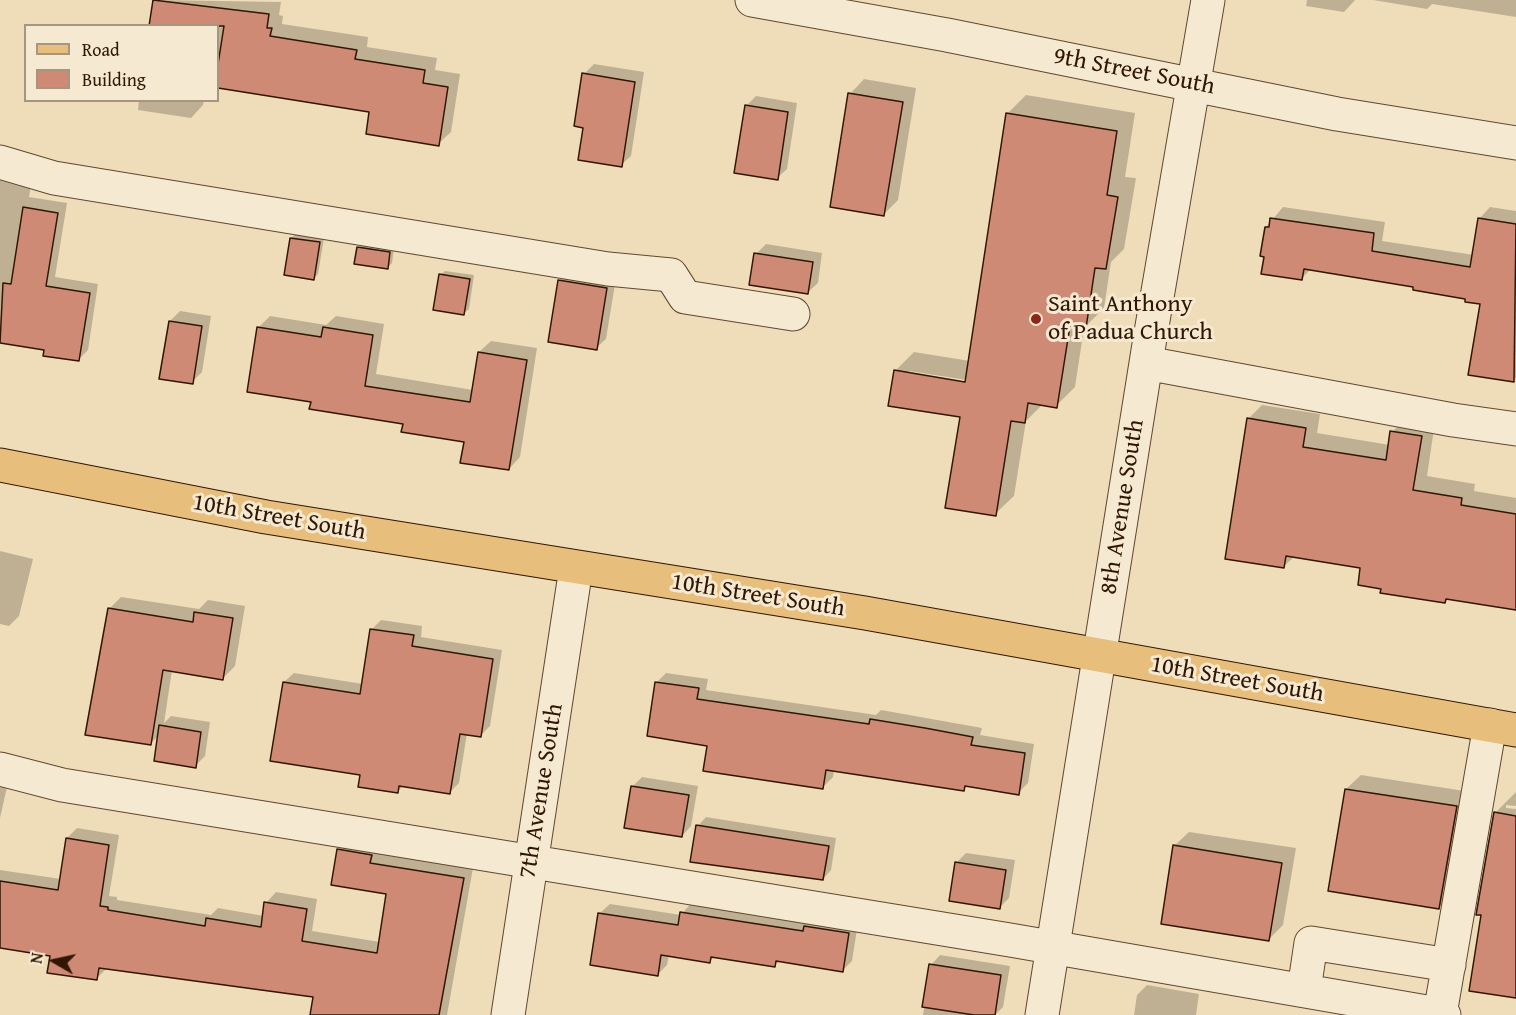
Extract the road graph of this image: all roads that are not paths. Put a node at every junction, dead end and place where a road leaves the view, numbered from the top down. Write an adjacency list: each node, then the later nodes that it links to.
1 (752, 0): 3 (street, 9th Street South)
2 (1208, 0): 3 (street, 8th Avenue South)
3 (1193, 84): 4 (street, 9th Street South); 7 (street, 8th Avenue South)
4 (1516, 143)
5 (0, 162): 6 (street)
6 (793, 314)
7 (1146, 363): 8 (street); 11 (street, 8th Avenue South)
8 (1516, 429)
9 (0, 465): 10 (main road, 10th Street South)
10 (576, 568): 11 (main road, 10th Street South); 14 (street, 7th Avenue South)
11 (1099, 656): 12 (main road, 10th Street South); 15 (street, 8th Avenue South)
12 (1503, 728): 16 (street)
13 (0, 770): 14 (street)
14 (531, 861): 15 (street); 18 (street, 7th Avenue South)
15 (1053, 947): 17 (street); 19 (street, 8th Avenue South)
16 (1449, 965): 17 (street); 20 (street)
17 (1304, 990): 20 (street)
18 (508, 1015)
19 (1042, 1015)
20 (1442, 1015)

